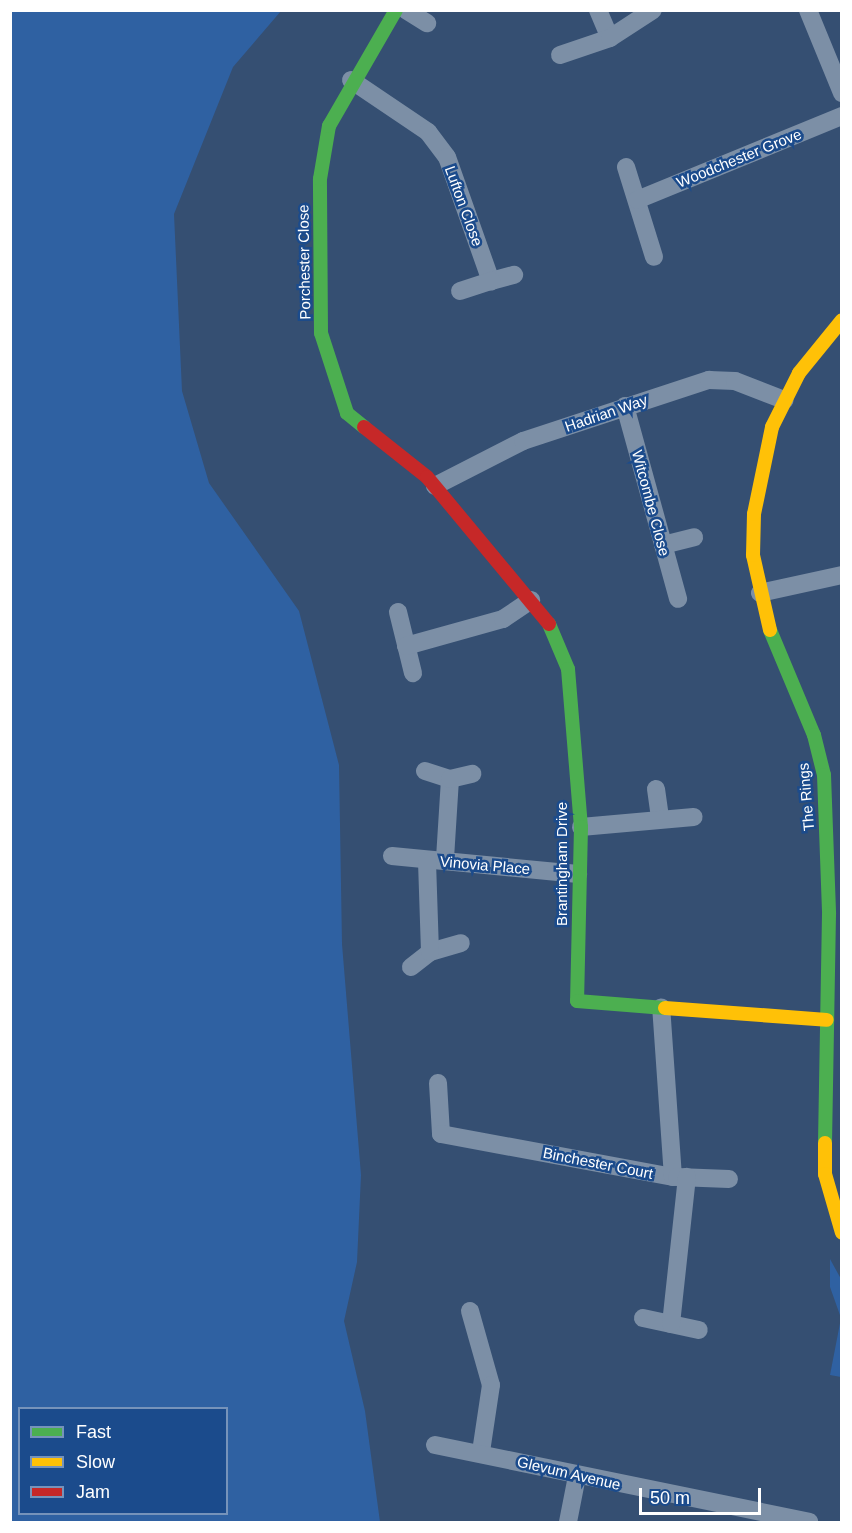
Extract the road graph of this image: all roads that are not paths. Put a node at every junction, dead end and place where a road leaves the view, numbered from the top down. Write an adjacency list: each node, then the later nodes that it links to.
1 (396, 10): 10 (street, Porchester Close)
2 (406, 10): 6 (street)
3 (598, 10): 7 (street)
4 (653, 10): 7 (street)
5 (808, 10): 9 (street)
6 (427, 23)
7 (610, 38): 8 (street)
8 (560, 55)
9 (838, 74): 11 (street)
10 (351, 80): 17 (street, Lufton Close); 22 (street, Porchester Close)
11 (842, 93)
12 (842, 116): 14 (street, Woodchester Grove)
13 (626, 167): 14 (street)
14 (636, 200): 15 (street)
15 (654, 257)
16 (514, 275): 17 (street)
17 (491, 281): 18 (street)
18 (460, 291)
19 (842, 320): 20 (street, The Rings)
20 (784, 400): 21 (street, Hadrian Way); 26 (street, The Rings)
21 (625, 406): 22 (street, Hadrian Way); 24 (street, Witcombe Close)
22 (435, 486): 28 (street, Brantingham Drive)
23 (694, 537): 24 (street)
24 (663, 545): 27 (street, Witcombe Close)
25 (842, 575): 26 (street)
26 (759, 593): 42 (street, The Rings)
27 (678, 599)
28 (531, 600): 30 (street); 38 (street, Brantingham Drive)
29 (398, 612): 30 (street)
30 (406, 646): 31 (street)
31 (413, 673)
32 (425, 771): 34 (street)
33 (472, 774): 34 (street)
34 (450, 779): 40 (street)
35 (656, 789): 37 (street)
36 (694, 817): 37 (street)
37 (660, 818): 38 (street)
38 (581, 826): 41 (street, Brantingham Drive)
39 (392, 856): 40 (street, Vinovia Place)
40 (436, 860): 41 (street, Vinovia Place); 44 (street)
41 (578, 874): 46 (street, Brantingham Drive)
42 (835, 914): 47 (street, The Rings)
43 (461, 943): 44 (street)
44 (430, 952): 45 (street)
45 (411, 967)
46 (661, 1008): 47 (street, Brantingham Drive); 49 (street, Binchester Court)
47 (827, 1020): 51 (street, The Rings)
48 (438, 1083): 49 (street, Binchester Court)
49 (680, 1177): 50 (street); 54 (street)
50 (729, 1179)
51 (842, 1233)
52 (470, 1311): 57 (street)
53 (643, 1318): 54 (street)
54 (671, 1324): 55 (street)
55 (699, 1330)
56 (435, 1445): 57 (street, Glevum Avenue)
57 (481, 1452): 58 (street, Glevum Avenue)
58 (577, 1476): 59 (street, Glevum Avenue); 60 (street)
59 (710, 1504): 61 (street); 62 (street, Glevum Avenue)
60 (568, 1522)
61 (707, 1522)
62 (809, 1522)

